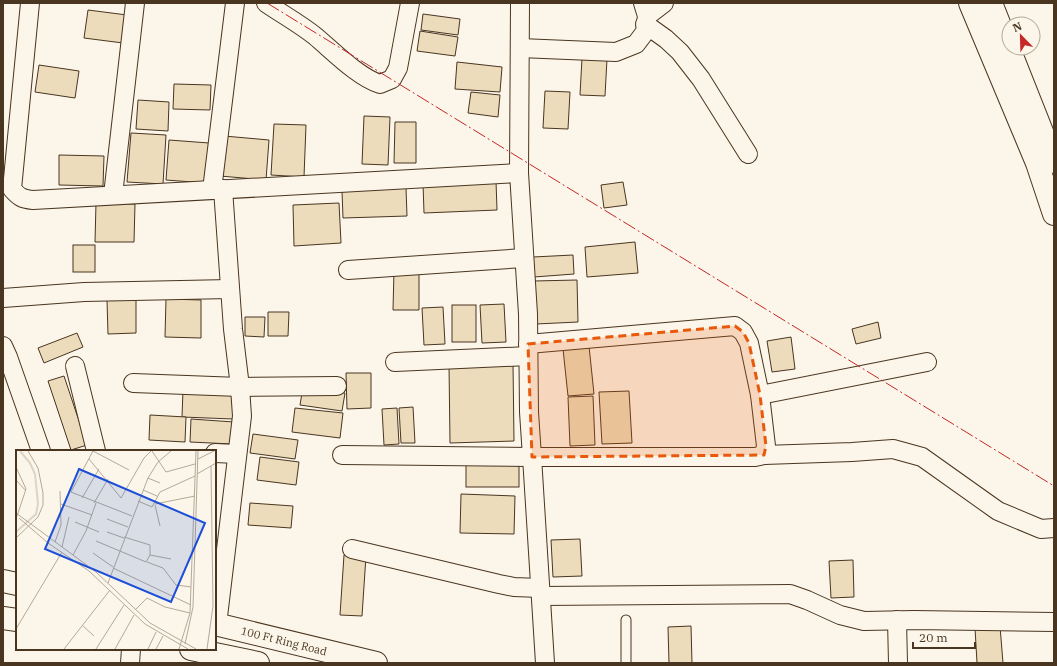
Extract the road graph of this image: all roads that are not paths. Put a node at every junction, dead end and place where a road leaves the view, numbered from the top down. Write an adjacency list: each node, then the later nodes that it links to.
1 (30, 3): 16 (street)
2 (135, 3): 16 (street)
3 (235, 3): 15 (street)
4 (266, 3): 5 (street)
5 (410, 3)
6 (520, 3): 11 (street)
7 (664, 3): 10 (street)
8 (970, 3): 17 (street)
9 (990, 3): 13 (street)
10 (645, 14): 11 (street); 12 (street)
11 (520, 48): 14 (street)
12 (748, 154)
13 (1054, 162)
14 (519, 172): 15 (street); 18 (street)
15 (217, 189): 16 (street); 20 (street)
16 (113, 195)
17 (1054, 214)
18 (524, 258): 19 (street); 23 (street)
19 (348, 270)
20 (230, 289): 21 (street); 29 (street)
21 (3, 298)
22 (3, 346): 31 (street)
23 (528, 350): 24 (street); 30 (street); 37 (street)
24 (395, 362)
25 (927, 362): 30 (street)
26 (75, 366): 32 (street)
27 (133, 384): 29 (street)
28 (337, 386): 29 (street)
29 (240, 387): 34 (street)
30 (760, 395): 36 (street)
31 (41, 450)
32 (96, 450)
33 (216, 453): 34 (street)
34 (237, 454): 46 (street)
35 (342, 455): 37 (street)
36 (764, 455): 37 (street); 38 (street)
37 (532, 457): 42 (street)
38 (1054, 528)
39 (352, 549): 42 (street)
40 (3, 581): 41 (street)
41 (16, 584)
42 (541, 592): 44 (street); 52 (street)
43 (626, 620): 53 (lane)
44 (897, 620): 45 (street); 54 (street)
45 (1054, 622)
46 (216, 625): 51 (street, 100 Ft Ring Road)
47 (132, 650): 49 (street)
48 (196, 650): 50 (street)
49 (130, 663)
50 (258, 663)
51 (376, 663)
52 (545, 663)
53 (626, 663)
54 (898, 663)

